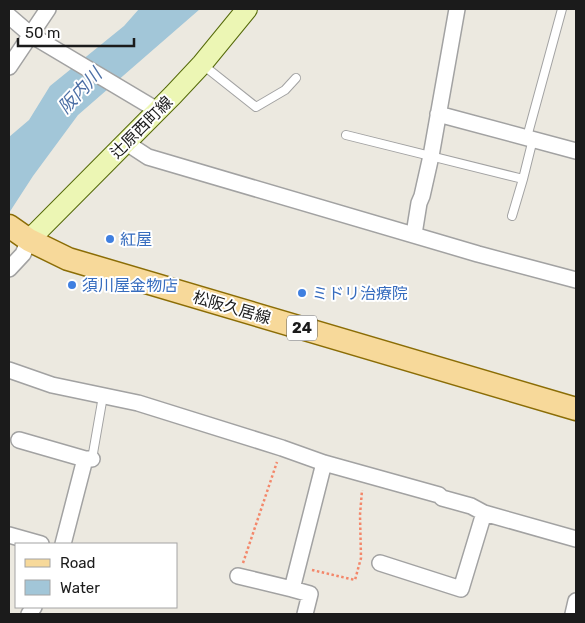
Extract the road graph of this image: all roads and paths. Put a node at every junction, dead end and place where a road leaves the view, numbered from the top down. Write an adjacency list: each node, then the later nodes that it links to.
1 (48, 9): 6 (street)
2 (247, 9): 7 (main road, 辻原西町線)
3 (457, 9): 11 (street)
4 (562, 9): 13 (lane)
5 (9, 16): 6 (street)
6 (38, 39): 8 (street); 10 (street)
7 (202, 64): 9 (lane); 10 (main road, 辻原西町線)
8 (9, 66)
9 (296, 78)
10 (153, 108): 14 (main road, 辻原西町線)
11 (438, 114): 13 (street); 16 (street)
12 (346, 135): 16 (lane)
13 (530, 138): 15 (street); 17 (lane)
14 (125, 142): 19 (main road, 辻原西町線); 20 (street)
15 (576, 151)
16 (432, 156): 17 (lane); 20 (street)
17 (523, 179): 18 (lane)
18 (512, 216)
19 (19, 233): 21 (street); 25 (main road, 松阪久居線 / 24)
20 (414, 234): 22 (street)
21 (9, 270)
22 (576, 280)
23 (9, 370): 24 (street)
24 (103, 396): 27 (street); 28 (lane)
25 (576, 409)
26 (19, 440): 28 (street)
27 (282, 448): 29 (street); 38 (path)
28 (89, 459): 35 (street)
29 (324, 463): 30 (street); 37 (street)
30 (364, 473): 31 (street); 37 (path)
31 (484, 513): 33 (street); 36 (street)
32 (9, 534): 34 (street)
33 (576, 539)
34 (38, 543)
35 (63, 543)
36 (380, 564)
37 (297, 567): 39 (street)
38 (238, 576): 39 (street)
39 (292, 589): 41 (street)
40 (576, 601): 42 (street)
41 (305, 614)
42 (572, 614)

